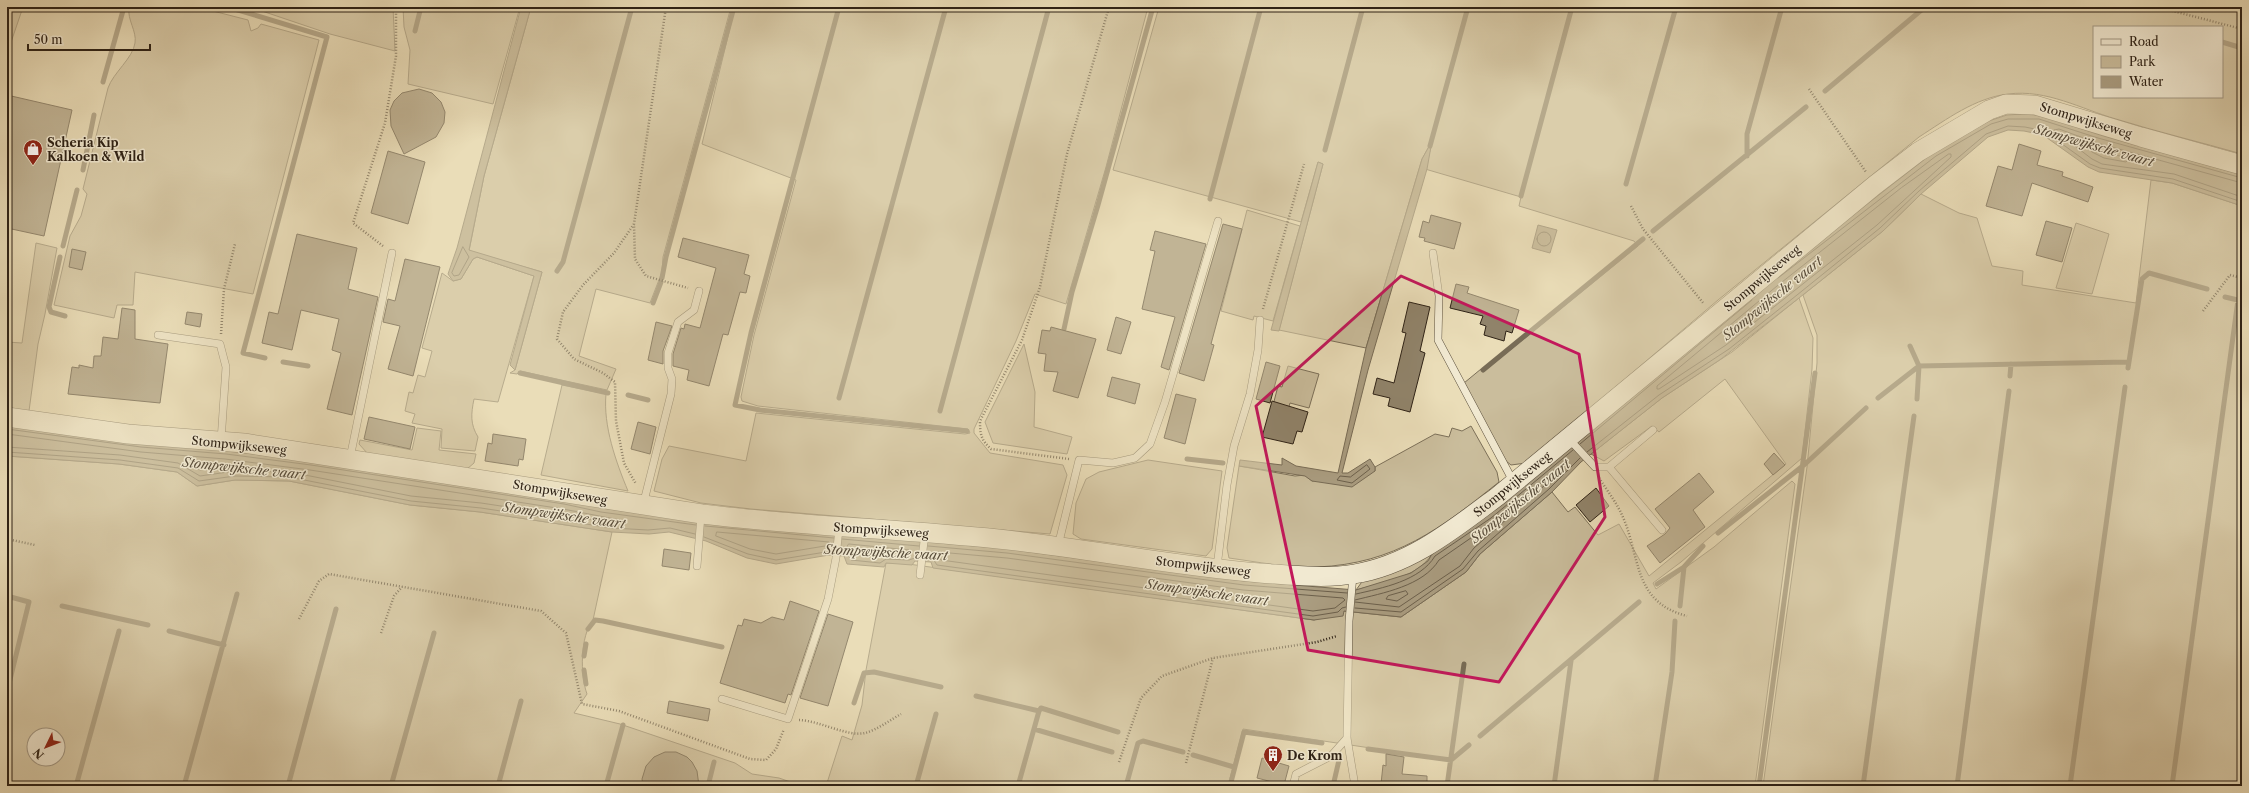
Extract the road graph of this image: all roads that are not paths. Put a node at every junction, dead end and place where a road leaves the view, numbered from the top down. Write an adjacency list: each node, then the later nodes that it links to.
1 (2242, 165): 10 (street, Stompwijkseweg)
2 (1218, 221): 20 (lane)
3 (392, 253): 12 (lane)
4 (1433, 253): 14 (lane)
5 (699, 291): 15 (lane)
6 (1260, 320): 22 (lane)
7 (158, 335): 11 (lane)
8 (7, 417): 11 (street, Stompwijkseweg)
9 (1653, 430): 13 (lane)
10 (1570, 440): 13 (lane); 14 (street, Stompwijkseweg)
11 (221, 442): 12 (street, Stompwijkseweg)
12 (350, 460): 15 (street, Stompwijkseweg)
13 (1608, 467): 18 (lane)
14 (1514, 483): 24 (street, Stompwijkseweg)
15 (643, 506): 16 (street, Stompwijkseweg)
16 (701, 517): 17 (street, Stompwijkseweg); 21 (lane)
17 (839, 530): 19 (street, Stompwijkseweg); 25 (lane)
18 (1662, 530)
19 (924, 537): 20 (street, Stompwijkseweg); 23 (lane)
20 (1058, 548): 22 (street, Stompwijkseweg)
21 (697, 566)
22 (1217, 569): 24 (street, Stompwijkseweg)
23 (920, 575)
24 (1352, 582): 26 (lane)
25 (722, 699)
26 (1347, 738): 27 (lane); 28 (lane)
27 (1293, 786)
28 (1355, 786)

